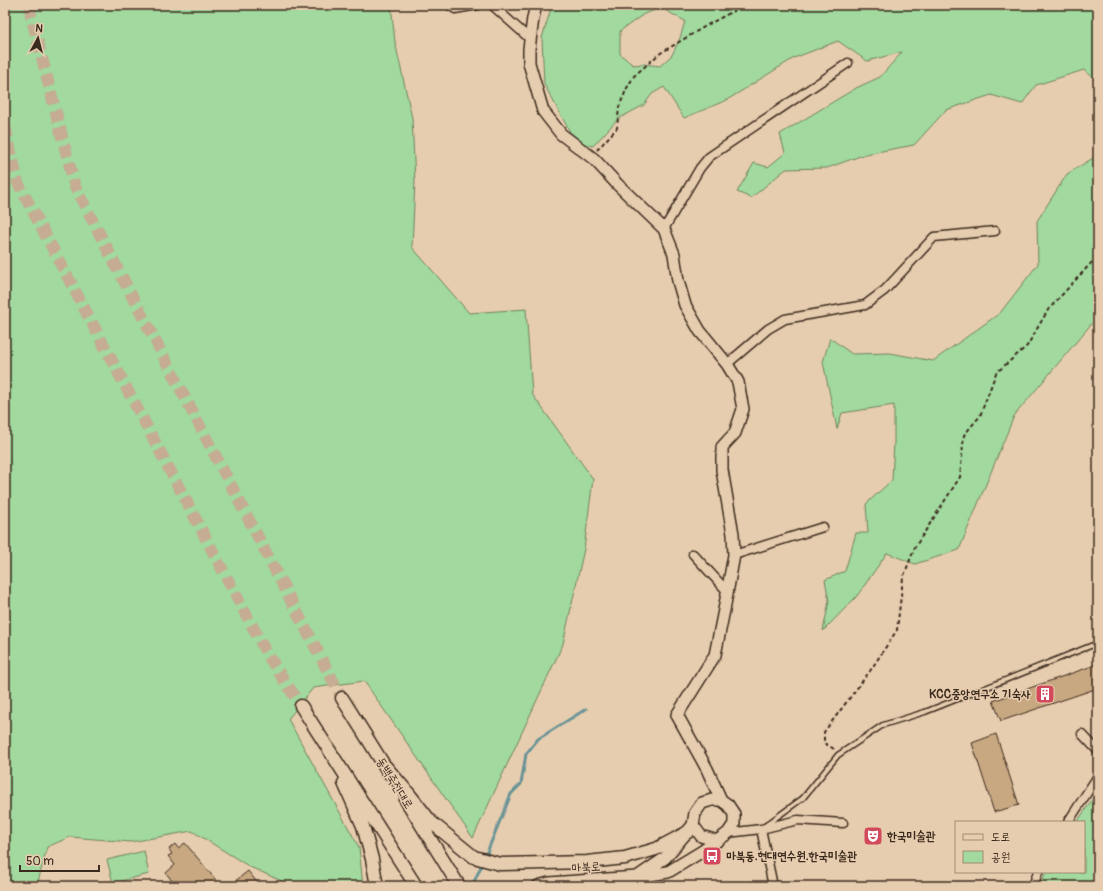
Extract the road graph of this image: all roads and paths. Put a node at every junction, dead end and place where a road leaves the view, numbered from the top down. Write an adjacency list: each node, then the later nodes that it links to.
1 (448, 5): 2 (street)
2 (478, 5)
3 (492, 5): 6 (street)
4 (536, 5): 6 (street)
5 (745, 5): 8 (path)
6 (530, 39): 8 (street)
7 (848, 63): 9 (street)
8 (591, 156): 9 (street)
9 (664, 229): 12 (street)
10 (995, 231): 12 (street)
11 (1098, 253): 22 (path)
12 (727, 364): 15 (street)
13 (823, 527): 15 (street)
14 (692, 554): 16 (street)
15 (734, 555): 16 (street)
16 (727, 591): 26 (street)
17 (1098, 643): 22 (lane)
18 (342, 698): 24 (main road, 동백죽전대로)
19 (301, 706): 23 (main road)
20 (1082, 734): 21 (street)
21 (1098, 751)
22 (840, 754): 30 (lane)
23 (335, 758): 35 (main road); 36 (main road)
24 (385, 766): 29 (main road); 37 (main road, 동백죽전대로)
25 (1098, 776): 27 (street)
26 (721, 800): 29 (street); 31 (street)
27 (1069, 821)
28 (843, 823): 30 (street)
29 (690, 828): 32 (street); 34 (street)
30 (761, 829): 31 (street); 40 (street)
31 (728, 833): 32 (street)
32 (717, 841): 34 (street, 마북로)
33 (1038, 873): 41 (street)
34 (637, 877): 38 (street, 마북로); 39 (street)
35 (377, 886)
36 (416, 886)
37 (459, 886)
38 (538, 886)
39 (650, 886)
40 (773, 886)
41 (1033, 886)

